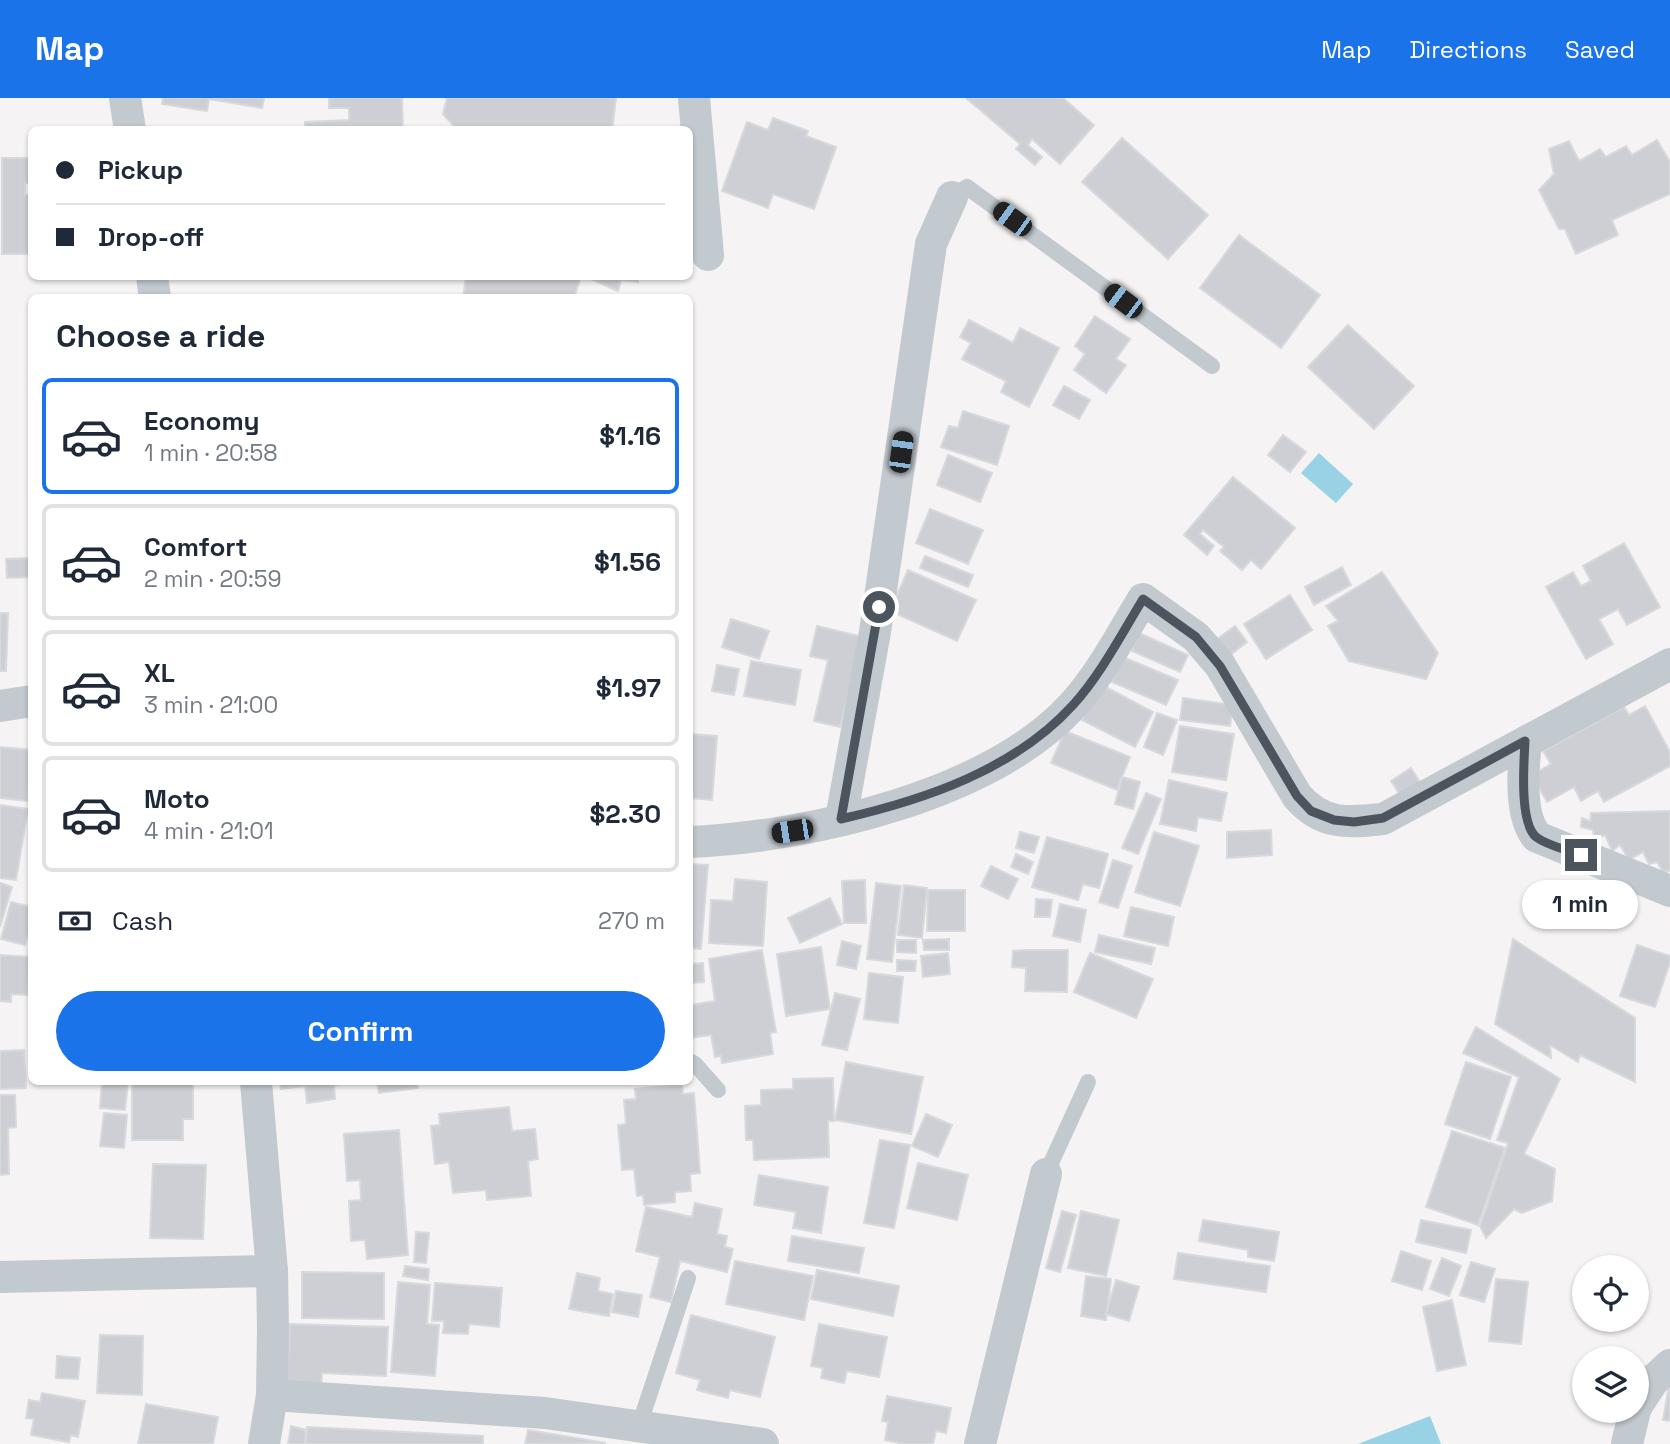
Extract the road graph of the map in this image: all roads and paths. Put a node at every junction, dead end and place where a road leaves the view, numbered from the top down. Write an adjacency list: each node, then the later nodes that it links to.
1 (125, 98): 3 (street)
2 (694, 98): 5 (street)
3 (129, 126)
4 (952, 197): 6 (lane); 11 (street)
5 (708, 256)
6 (1212, 366)
7 (1670, 664): 10 (street)
8 (28, 702): 9 (street)
9 (0, 706)
10 (1525, 741): 11 (street); 13 (street)
11 (841, 819): 12 (street)
12 (693, 842)
13 (1670, 891)
14 (693, 1064): 17 (lane)
15 (1088, 1082): 18 (lane)
16 (256, 1085): 19 (street)
17 (718, 1090)
18 (1046, 1174): 29 (street)
19 (271, 1270): 20 (street); 24 (street)
20 (0, 1277)
21 (688, 1278): 26 (lane)
22 (1670, 1365): 23 (street)
23 (1649, 1388)
24 (272, 1395): 26 (street); 27 (street)
25 (1632, 1423): 30 (street)
26 (639, 1426): 28 (street)
27 (264, 1444)
28 (763, 1444)
29 (980, 1444)
30 (1627, 1444)

